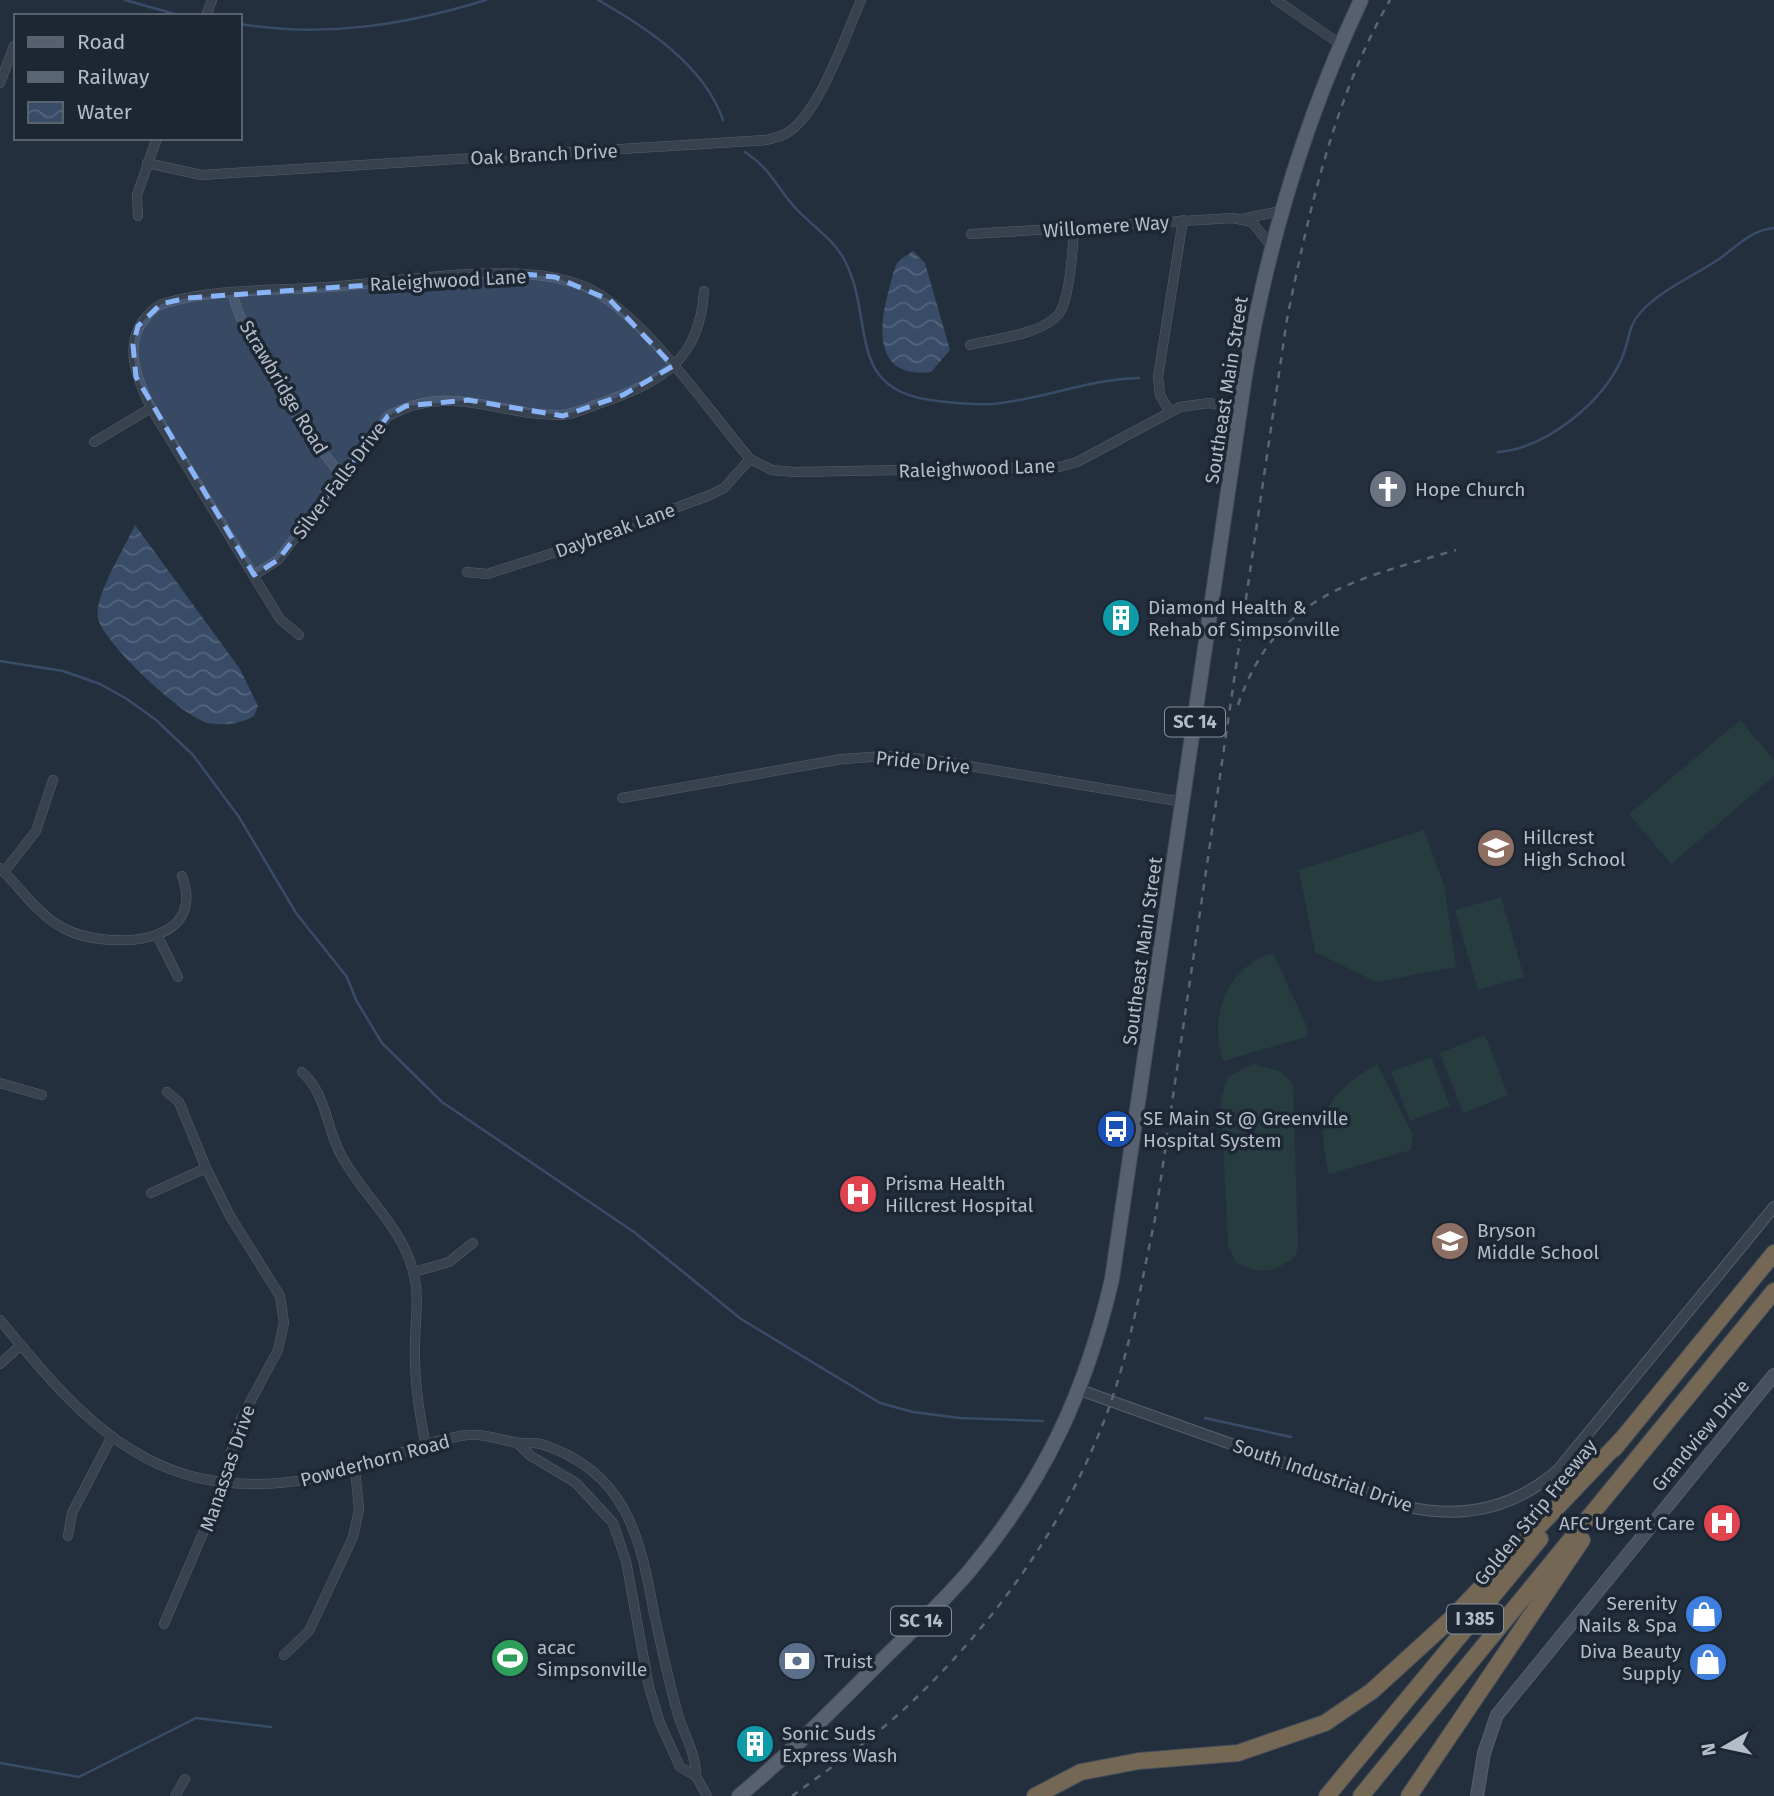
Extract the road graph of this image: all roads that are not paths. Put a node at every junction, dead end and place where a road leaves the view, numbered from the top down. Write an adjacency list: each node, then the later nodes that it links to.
1 (861, 0): 8 (street, Oak Branch Drive)
2 (1276, 0): 4 (street)
3 (1361, 0): 4 (main road, Southeast Main Street / SC 14)
4 (1340, 44): 9 (main road, Southeast Main Street / SC 14)
5 (14, 46): 6 (street)
6 (0, 83)
7 (156, 140): 8 (street)
8 (147, 163): 10 (street)
9 (1281, 211): 11 (street, Willomere Way); 15 (main road, Southeast Main Street / SC 14)
10 (138, 216)
11 (1241, 219): 12 (street, Willomere Way); 15 (street)
12 (1183, 220): 13 (street, Willomere Way); 22 (street)
13 (1074, 228): 14 (street, Willomere Way); 18 (street)
14 (971, 234)
15 (1271, 246): 21 (main road, Southeast Main Street / SC 14)
16 (704, 291): 19 (street)
17 (233, 294): 19 (street, Raleighwood Lane); 20 (street, Raleighwood Lane); 25 (street, Strawbridge Road)
18 (970, 345)
19 (673, 366): 24 (street, Raleighwood Lane); 25 (street, Silver Falls Drive)
20 (151, 408): 23 (street); 27 (street, Raleighwood Lane)
21 (1241, 409): 22 (street, Raleighwood Lane); 31 (main road, Southeast Main Street / SC 14)
22 (1170, 412): 24 (street, Raleighwood Lane)
23 (94, 442)
24 (750, 459): 26 (street, Daybreak Lane)
25 (343, 475): 27 (street, Silver Falls Drive)
26 (467, 572)
27 (254, 575): 28 (street, Raleighwood Lane)
28 (299, 635)
29 (54, 780): 32 (street)
30 (622, 798): 31 (street, Pride Drive)
31 (1183, 802): 51 (main road, Southeast Main Street / SC 14)
32 (2, 870): 34 (street)
33 (182, 876): 34 (street)
34 (157, 935): 35 (street)
35 (178, 977)
36 (302, 1072): 45 (street)
37 (0, 1083): 39 (street)
38 (167, 1092): 40 (street, Manassas Drive)
39 (42, 1095)
40 (206, 1168): 41 (street); 58 (street, Manassas Drive)
41 (151, 1193)
42 (1774, 1207): 51 (street, South Industrial Drive)
43 (473, 1243): 45 (street)
44 (1774, 1253): 53 (highway, Golden Strip Freeway / I 385)
45 (414, 1272): 55 (street)
46 (1774, 1291): 56 (highway, I 385)
47 (0, 1320): 48 (street, Powderhorn Road)
48 (21, 1346): 49 (street); 52 (street, Powderhorn Road)
49 (0, 1364)
50 (1774, 1375): 71 (main road, Grandview Drive)
51 (1080, 1390): 66 (main road, Southeast Main Street / SC 14)
52 (111, 1438): 58 (street, Powderhorn Road); 59 (street)
53 (1620, 1440): 67 (highway); 68 (highway, Golden Strip Freeway / I 385)
54 (517, 1443): 55 (street, Powderhorn Road); 62 (street, Powderhorn Road); 62 (street, Powderhorn Road)
55 (426, 1446): 57 (street, Powderhorn Road)
56 (1638, 1458): 69 (highway, I 385); 70 (highway)
57 (355, 1468): 58 (street, Powderhorn Road); 61 (street)
58 (222, 1482): 60 (street, Manassas Drive)
59 (68, 1536)
60 (164, 1624)
61 (284, 1655)
62 (695, 1776): 65 (street, Powderhorn Road)
63 (185, 1779): 64 (street)
64 (175, 1796)
65 (707, 1796)
66 (739, 1796)
67 (1035, 1796)
68 (1328, 1796)
69 (1360, 1796)
70 (1409, 1796)
71 (1477, 1796)

